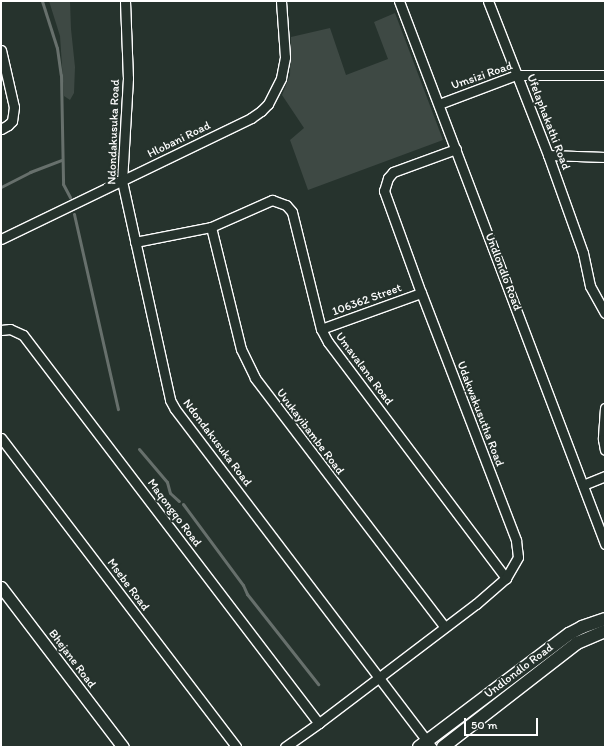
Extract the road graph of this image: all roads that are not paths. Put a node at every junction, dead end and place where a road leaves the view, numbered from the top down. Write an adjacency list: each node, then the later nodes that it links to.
1 (125, 1): 13 (street, Ndondakusuka Road)
2 (282, 1): 13 (street, Hlobani Road)
3 (399, 1): 8 (street, Undlondlo Road)
4 (488, 1): 6 (street, Ufelaphakathi Road)
5 (1, 50): 9 (street)
6 (516, 75): 7 (street, Umsizi Road); 8 (street, Umsizi Road); 11 (street, Ufelaphakathi Road)
7 (605, 75)
8 (439, 104): 10 (street, Undlondlo Road)
9 (1, 129)
10 (456, 149): 17 (street, Udakwakusutha Road); 25 (street, Undlondlo Road)
11 (548, 156): 12 (street); 18 (street, Ufelaphakathi Road)
12 (605, 157)
13 (122, 181): 15 (street, Hlobani Road); 16 (street, Ndondakusuka Road)
14 (211, 227): 16 (street, Umavalana Road); 19 (street, Umavalana Road); 30 (street, Uvukayibambe Road)
15 (1, 239)
16 (135, 242): 32 (street, Ndondakusuka Road)
17 (420, 293): 19 (street, 106362 Street); 27 (street, Udakwakusutha Road)
18 (605, 313)
19 (321, 329): 27 (street, Umavalana Road)
20 (1, 330): 33 (street, Maqongqo Road)
21 (605, 408): 23 (street)
22 (1, 438): 36 (street, Msebe Road)
23 (605, 450)
24 (605, 476): 25 (street)
25 (583, 485): 26 (street, Undlondlo Road)
26 (604, 537)
27 (506, 578): 30 (street, Udakwakusutha Road)
28 (1, 587): 35 (street, Bhejane Road)
29 (605, 618): 34 (main road, Undlondlo Road)
30 (444, 626): 32 (street, Udakwakusutha Road)
31 (605, 631): 38 (main road, Undlondlo Road)
32 (381, 677): 33 (street); 34 (street, Ndondakusuka Road)
33 (319, 724): 37 (street)
34 (426, 745)
35 (123, 747)
36 (236, 747)
37 (285, 747)
38 (443, 747)

